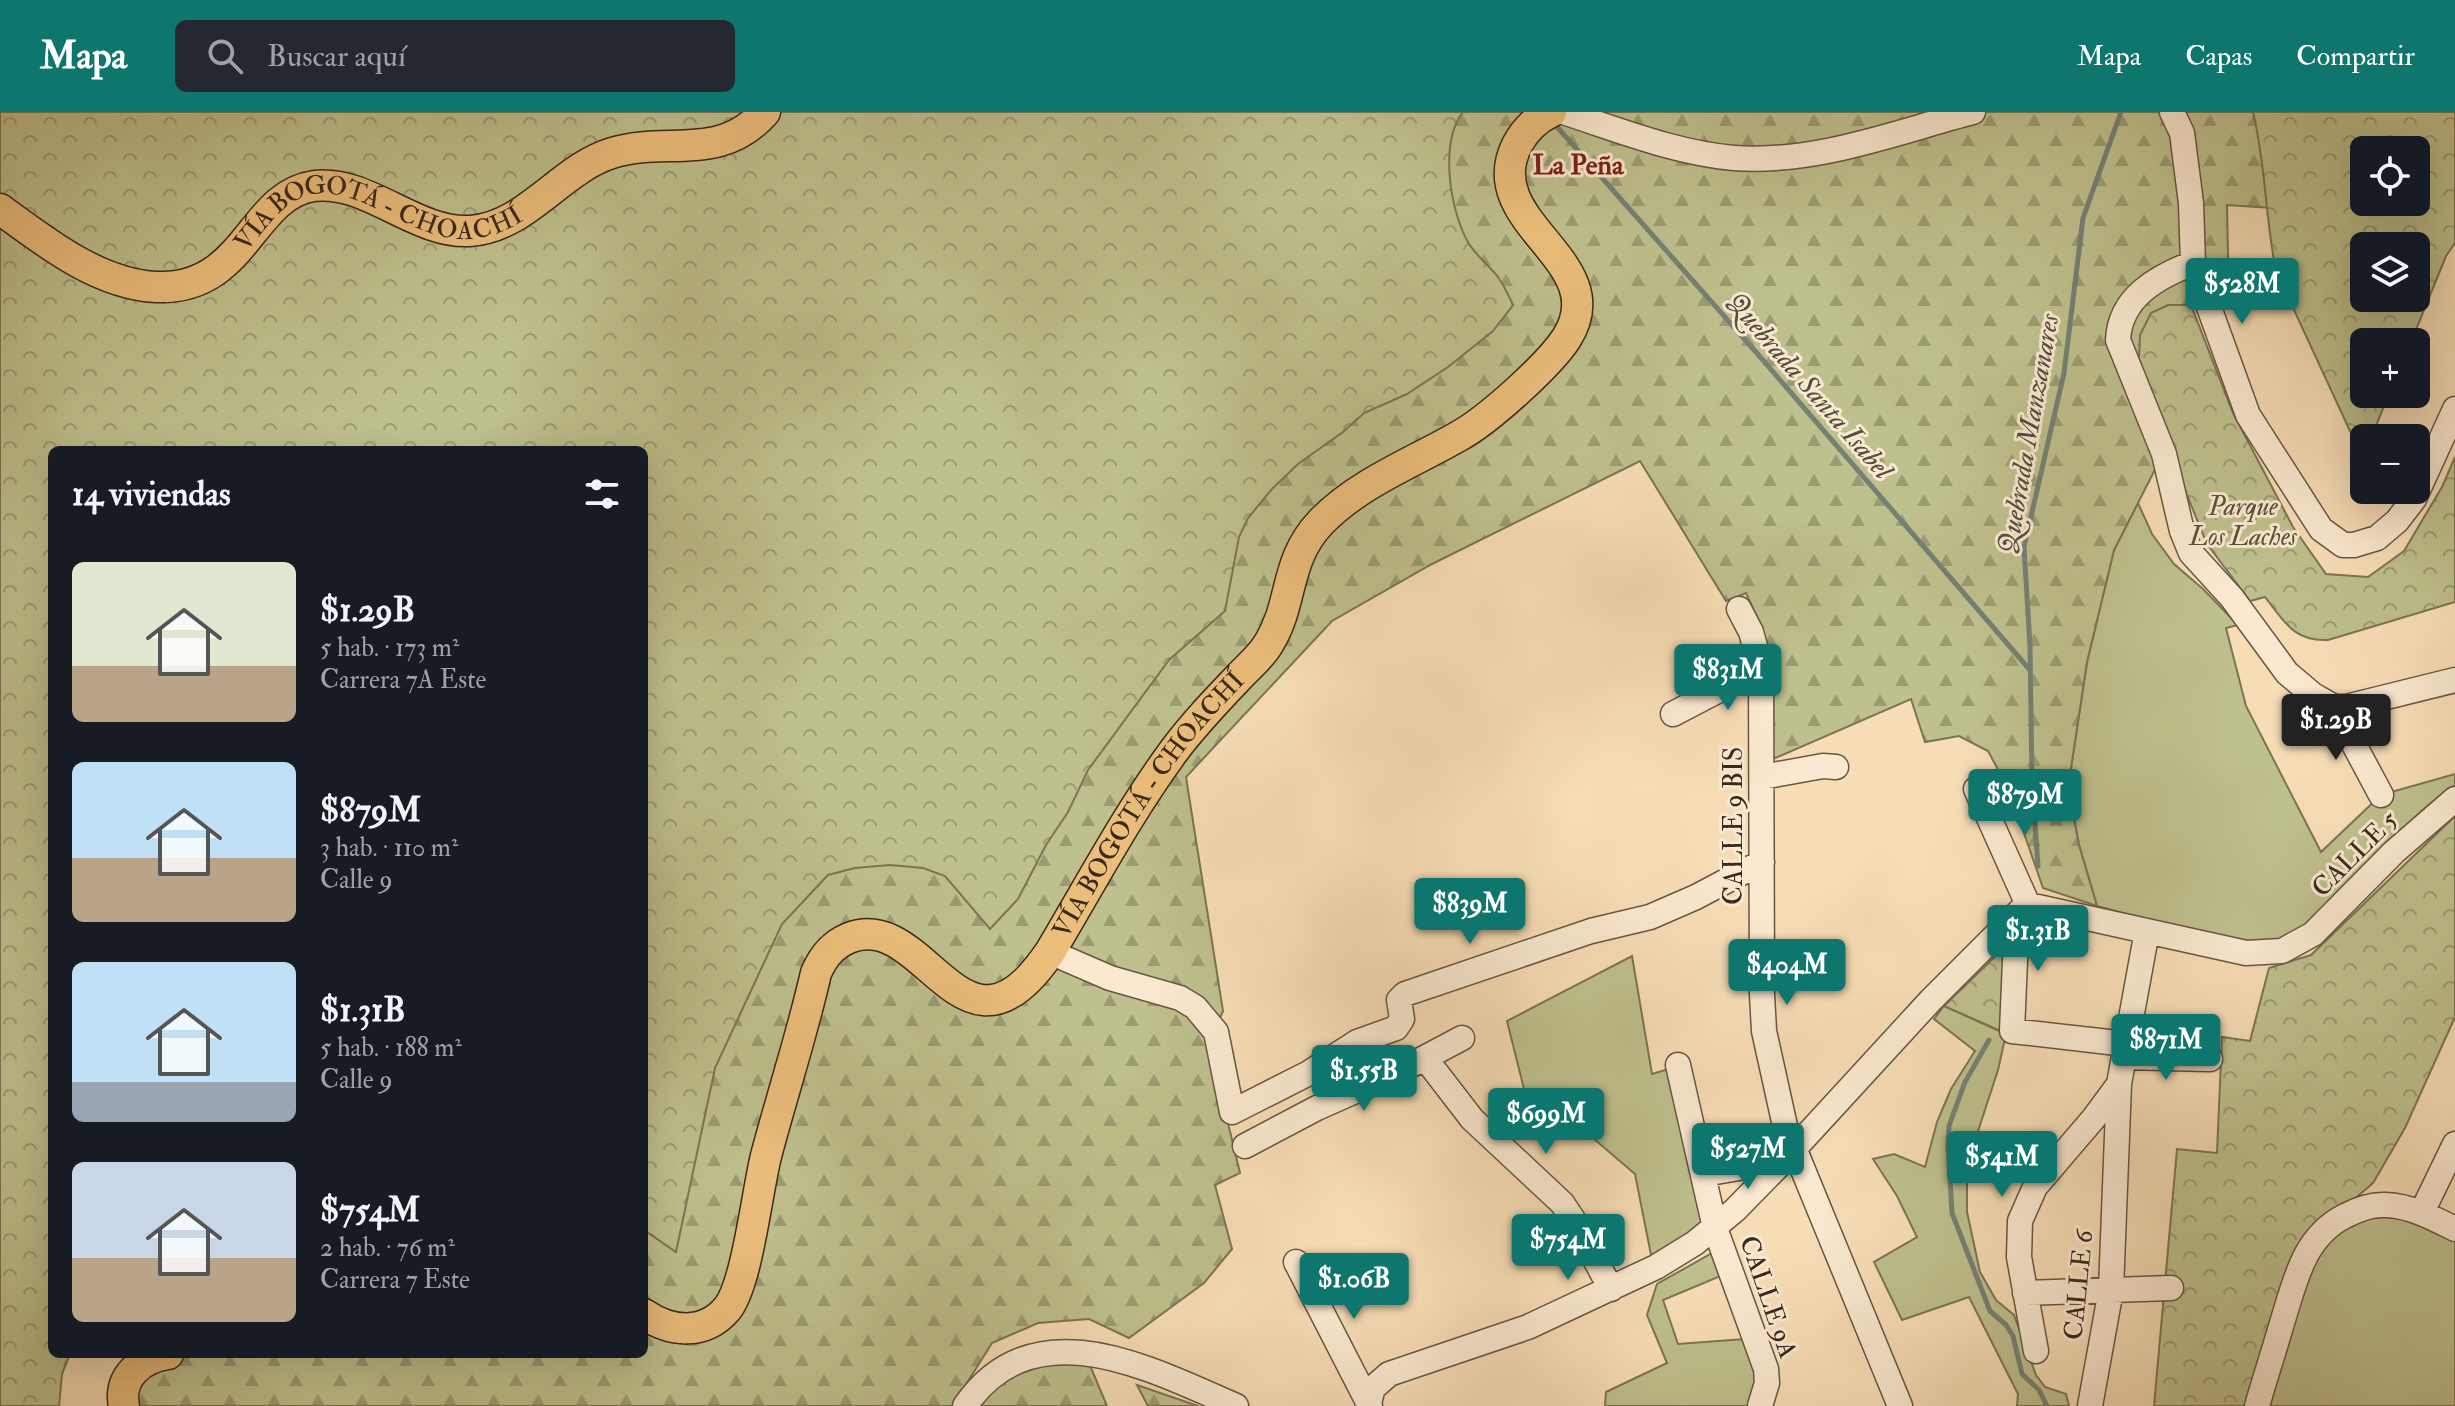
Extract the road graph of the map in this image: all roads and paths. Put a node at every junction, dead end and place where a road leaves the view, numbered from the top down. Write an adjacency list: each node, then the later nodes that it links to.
1 (765, 112): 6 (main road, VÍA BOGOTÁ - CHOACHÍ)
2 (1551, 112): 22 (main road, VÍA BOGOTÁ - CHOACHÍ)
3 (1563, 112): 4 (street)
4 (1973, 112)
5 (2172, 112): 7 (street)
6 (0, 209)
7 (2193, 263): 8 (street); 12 (street)
8 (2455, 409)
9 (1739, 609): 10 (street, CALLE 9 BIS)
10 (1761, 668): 13 (street); 15 (street, CALLE 9 BIS)
11 (2455, 680): 12 (street)
12 (2334, 707): 17 (street)
13 (1673, 714)
14 (1836, 767): 15 (street)
15 (1762, 777): 19 (street, CALLE 9 BIS)
16 (1976, 789): 20 (street)
17 (2381, 795)
18 (2455, 799): 21 (street, CALLE 5)
19 (1762, 862): 22 (street); 31 (street, CALLE 9 BIS)
20 (2023, 910): 21 (street); 24 (street); 31 (street)
21 (2147, 931): 24 (street, CALLE 6)
22 (1050, 952): 41 (main road, VÍA BOGOTÁ - CHOACHÍ)
23 (1462, 1038): 25 (street)
24 (2125, 1051): 26 (street); 28 (street, CALLE 6)
25 (1425, 1058): 30 (street); 38 (street)
26 (2210, 1059)
27 (1678, 1065): 32 (street, CALLE 9A)
28 (2119, 1084): 39 (street, CALLE 6); 40 (street)
29 (2455, 1144): 33 (street)
30 (1245, 1146)
31 (1790, 1154): 32 (street); 34 (street); 51 (street, CALLE 9 BIS)
32 (1704, 1174): 34 (street, CALLE 9A)
33 (2422, 1212): 35 (street); 53 (street)
34 (1715, 1228): 38 (street); 50 (street, CALLE 9A)
35 (2455, 1229)
36 (1296, 1262): 45 (street)
37 (2171, 1288): 39 (street)
38 (1611, 1289): 45 (street)
39 (2111, 1290): 40 (street); 52 (street, CALLE 6)
40 (2025, 1293): 42 (street)
41 (648, 1316)
42 (2036, 1351)
43 (150, 1358): 46 (main road)
44 (1170, 1378): 47 (street); 48 (street); 49 (street)
45 (1370, 1405)
46 (124, 1406)
47 (965, 1406)
48 (1190, 1406)
49 (1236, 1406)
50 (1760, 1406)
51 (1900, 1406)
52 (2090, 1406)
53 (2257, 1406)

